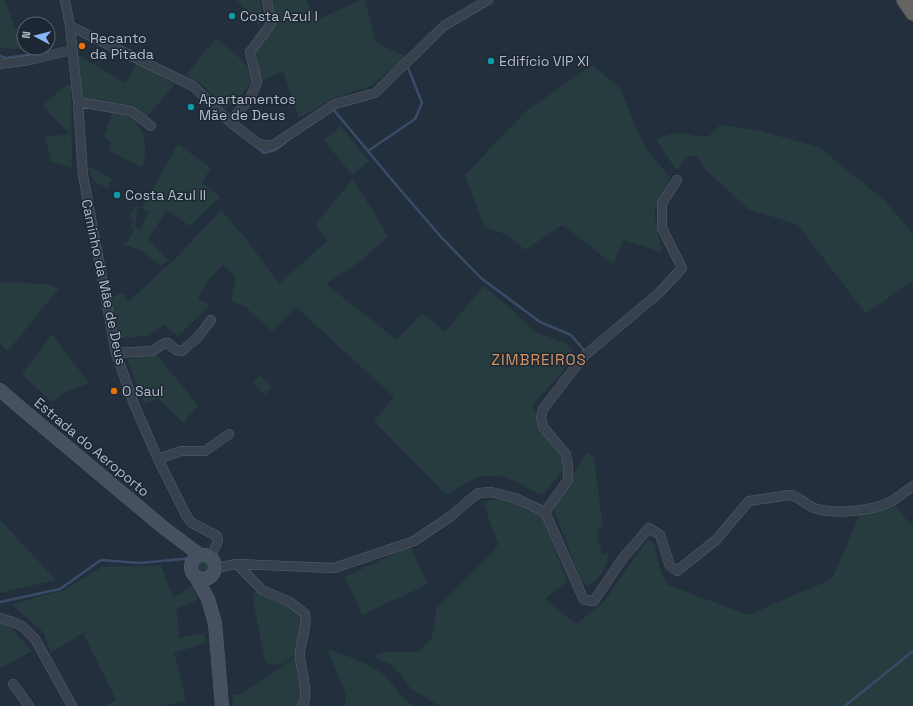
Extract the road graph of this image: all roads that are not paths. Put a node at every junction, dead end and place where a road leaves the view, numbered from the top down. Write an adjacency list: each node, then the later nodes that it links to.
1 (66, 0): 6 (street, Caminho da Mãe de Deus)
2 (268, 0): 10 (street)
3 (488, 0): 10 (street)
4 (904, 0): 5 (highway)
5 (913, 13)
6 (70, 26): 7 (street, Caminho da Mãe de Deus); 10 (street)
7 (72, 50): 8 (street); 9 (street, Caminho da Mãe de Deus)
8 (0, 64)
9 (78, 102): 11 (street); 14 (street, Caminho da Mãe de Deus)
10 (230, 122)
11 (151, 126)
12 (677, 180): 19 (street)
13 (211, 320): 14 (street)
14 (116, 353): 17 (street, Caminho da Mãe de Deus)
15 (0, 390): 20 (main road, Estrada do Aeroporto)
16 (229, 434): 17 (street)
17 (158, 459): 20 (street, Caminho da Mãe de Deus)
18 (913, 486): 19 (street)
19 (545, 512): 21 (street)
20 (206, 564): 21 (street); 22 (main road); 22 (main road)
21 (237, 564): 25 (street)
22 (208, 599): 28 (main road)
23 (0, 618): 27 (street)
24 (13, 684): 26 (street)
25 (306, 705)
26 (29, 706)
27 (72, 706)
28 (222, 706)

